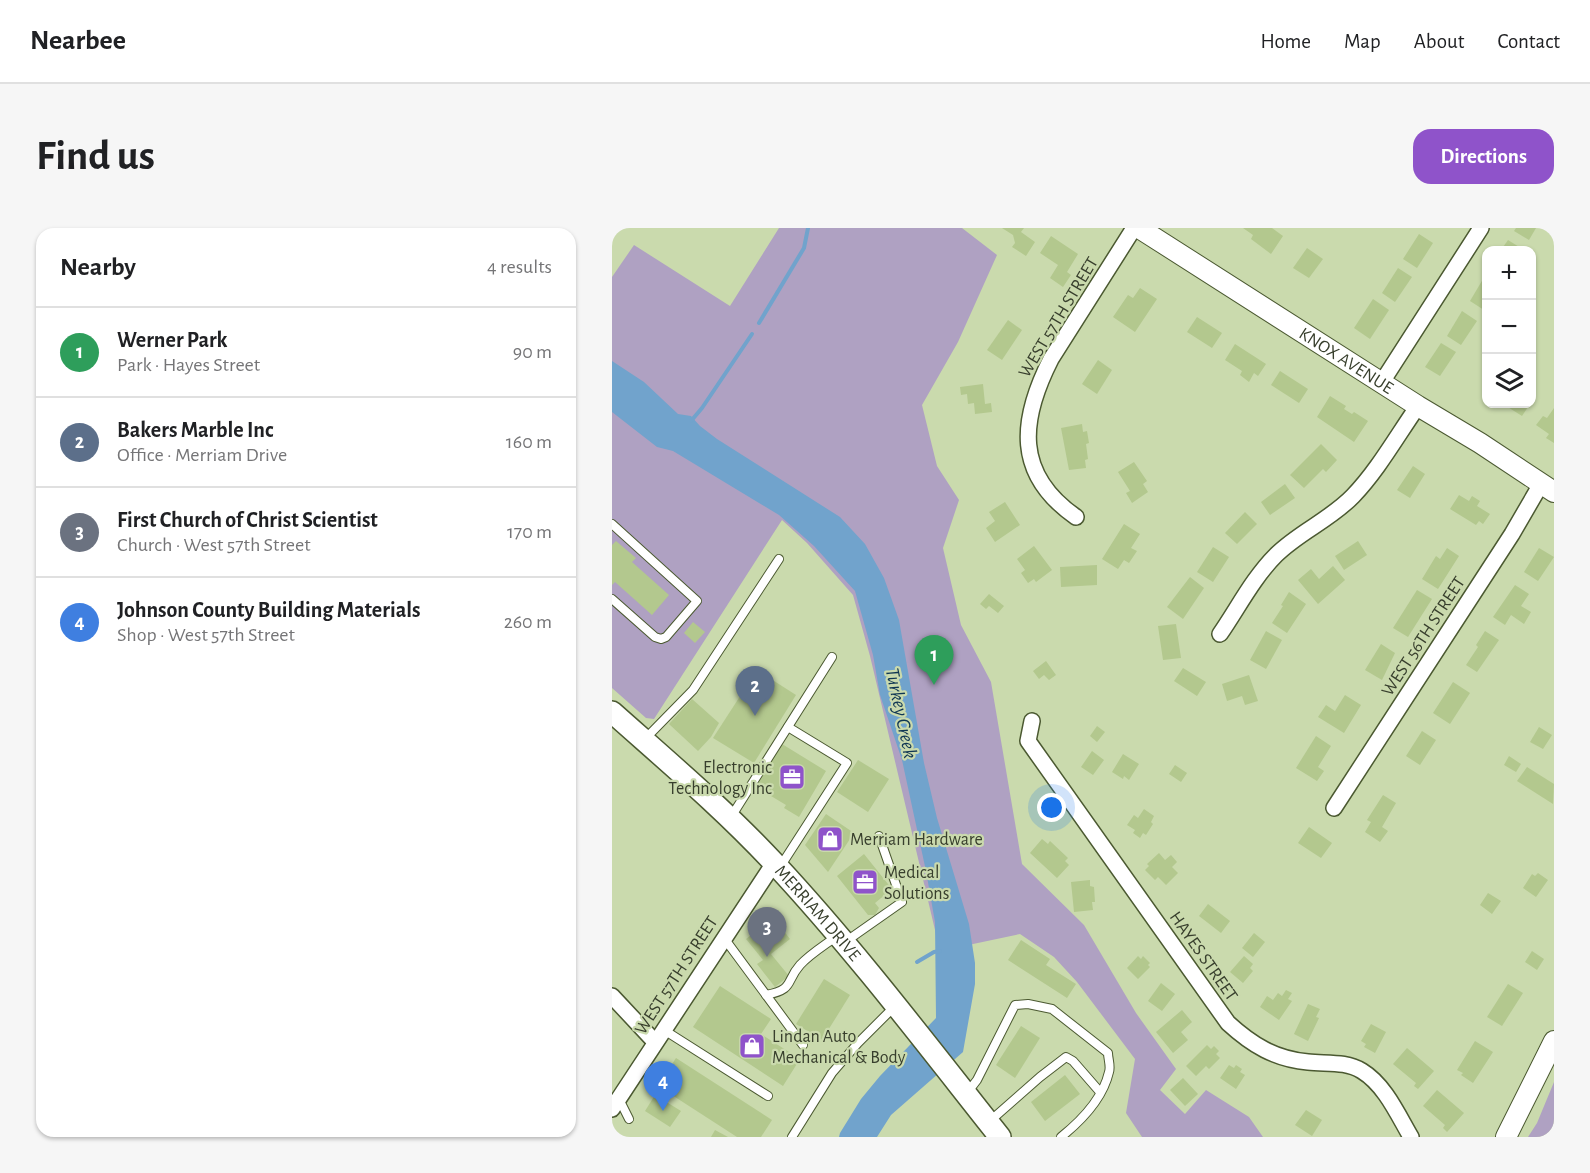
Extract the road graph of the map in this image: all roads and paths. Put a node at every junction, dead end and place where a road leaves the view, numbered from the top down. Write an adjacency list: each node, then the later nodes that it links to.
1 (1134, 228): 7 (street, WEST 57TH STREET)
2 (1139, 228): 4 (street, KNOX AVENUE)
3 (1481, 228): 4 (street)
4 (1382, 382): 5 (street, KNOX AVENUE)
5 (1418, 406): 6 (street, KNOX AVENUE); 11 (street)
6 (1548, 488): 17 (street, WEST 56TH STREET)
7 (1076, 517)
8 (612, 525): 10 (lane)
9 (779, 559): 16 (lane)
10 (612, 599)
11 (1220, 634)
12 (832, 657): 15 (lane)
13 (612, 712): 16 (main road, MERRIAM DRIVE)
14 (1032, 721): 37 (street, HAYES STREET)
15 (788, 727): 18 (lane); 20 (lane)
16 (644, 741): 18 (main road, MERRIAM DRIVE)
17 (1334, 808)
18 (730, 819): 20 (main road, MERRIAM DRIVE)
19 (879, 836): 22 (lane)
20 (776, 865): 21 (street, WEST 57TH STREET); 22 (main road, MERRIAM DRIVE)
21 (724, 938): 23 (lane); 26 (street, WEST 57TH STREET)
22 (841, 939): 23 (lane); 25 (main road, MERRIAM DRIVE)
23 (766, 995): 27 (lane)
24 (612, 996): 26 (street)
25 (895, 1006): 30 (main road, MERRIAM DRIVE); 35 (lane)
26 (660, 1036): 31 (lane); 32 (street, WEST 57TH STREET)
27 (803, 1045)
28 (1553, 1047): 38 (street)
29 (1100, 1092): 30 (lane); 34 (lane); 36 (lane)
30 (966, 1094): 34 (main road, MERRIAM DRIVE)
31 (768, 1096)
32 (615, 1104): 33 (lane)
33 (629, 1119)
34 (995, 1130)
35 (792, 1137)
36 (1061, 1137)
37 (1411, 1137)
38 (1506, 1137)

